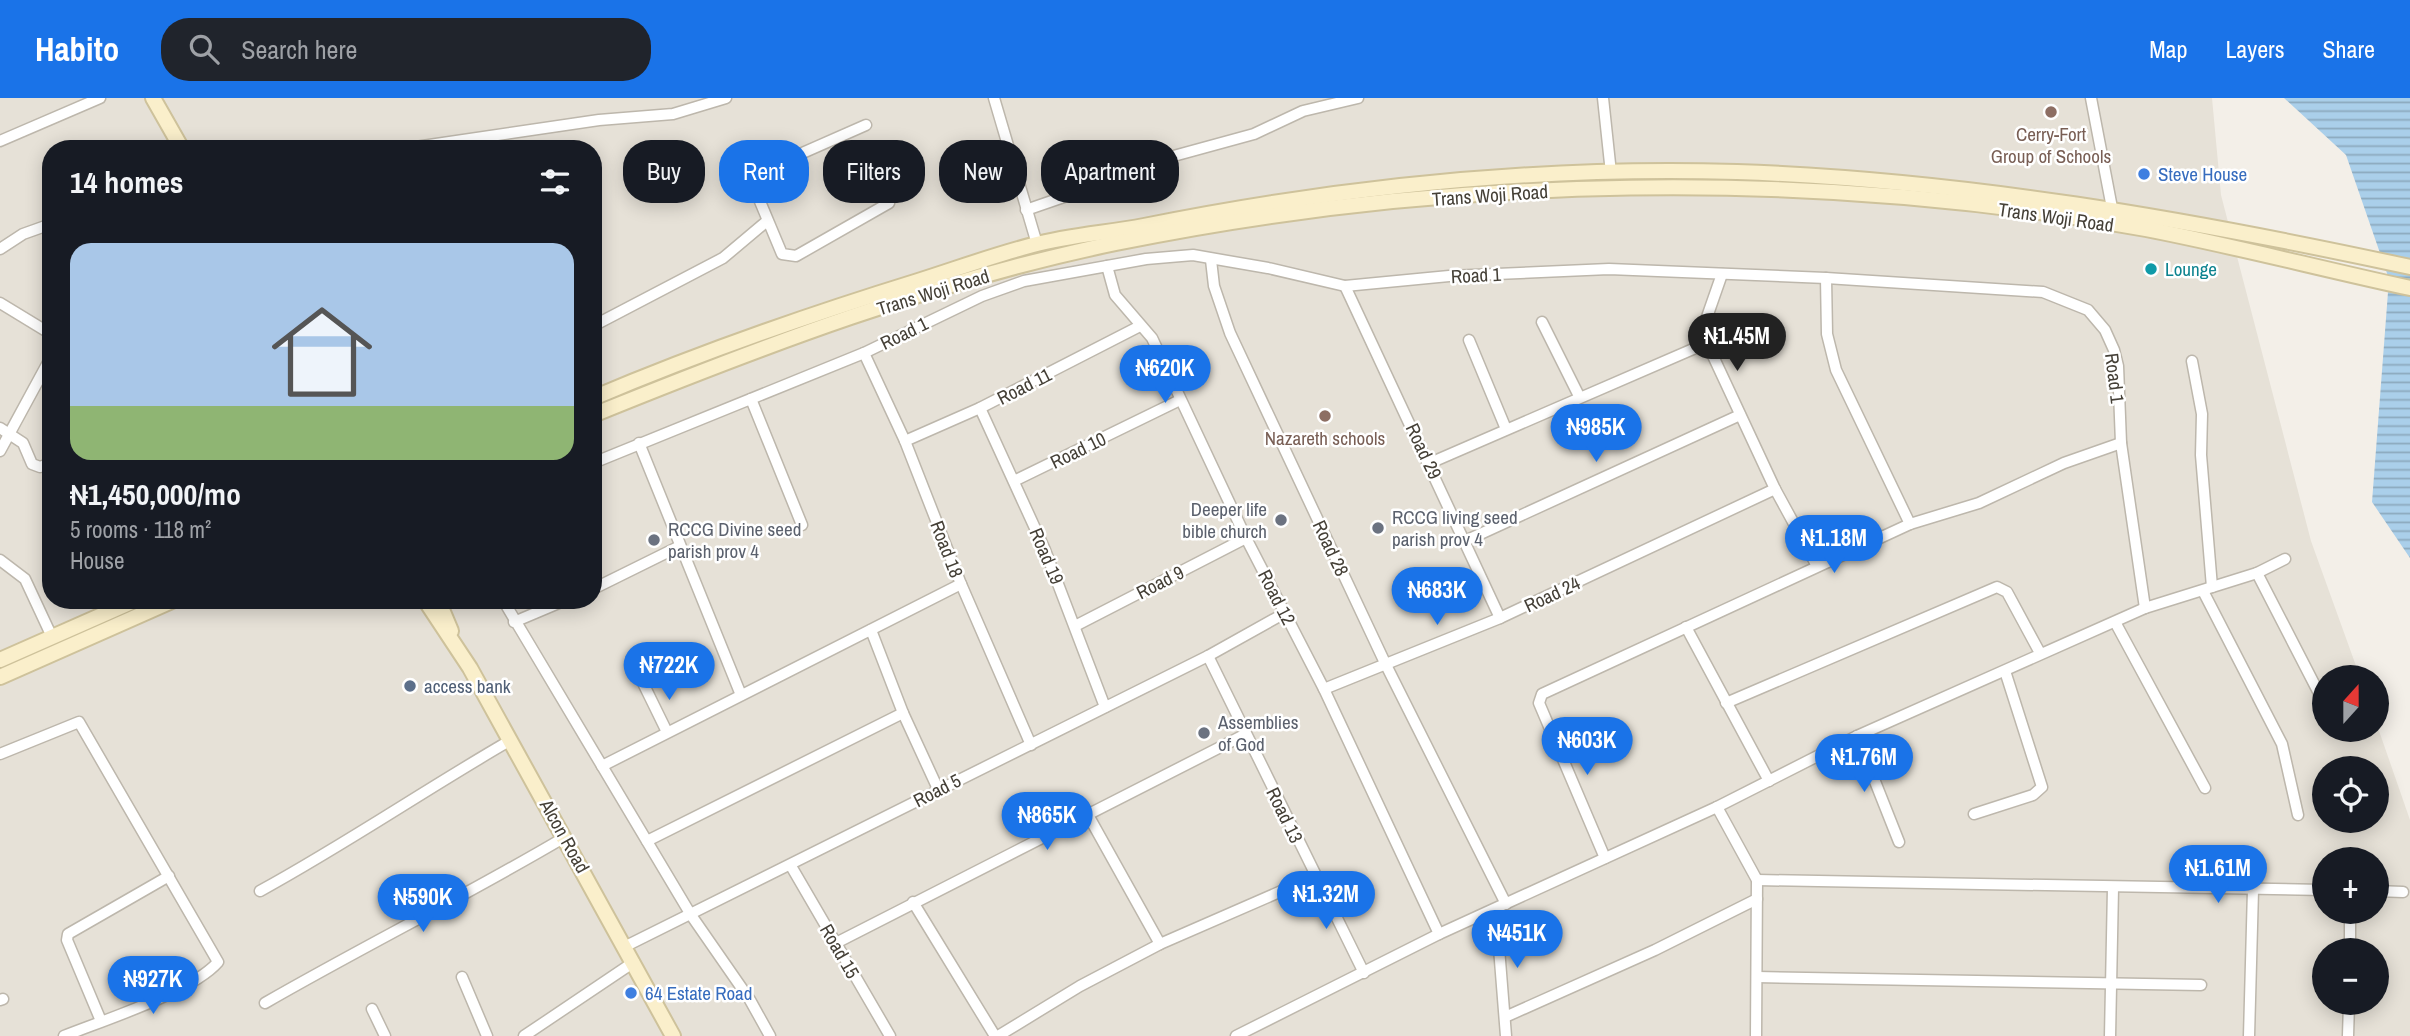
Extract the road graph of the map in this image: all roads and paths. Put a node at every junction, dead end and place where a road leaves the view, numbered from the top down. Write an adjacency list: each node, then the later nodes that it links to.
1 (100, 98): 11 (street)
2 (153, 98): 9 (main road)
3 (726, 98): 10 (street)
4 (994, 98): 18 (street)
5 (1358, 98): 18 (street)
6 (1603, 98): 12 (street)
7 (2091, 98): 17 (street)
8 (866, 125): 19 (street)
9 (177, 140)
10 (463, 140)
11 (0, 141)
12 (1611, 173): 13 (main road, Trans Woji Road); 21 (main road, Trans Woji Road)
13 (1822, 185): 14 (main road, Trans Woji Road); 15 (main road, Trans Woji Road); 45 (main road, Trans Woji Road)
14 (1916, 185): 15 (main road); 17 (main road, Trans Woji Road)
15 (1915, 200): 29 (main road, Trans Woji Road)
16 (887, 203): 19 (street)
17 (2112, 208): 25 (main road, Trans Woji Road)
18 (1026, 210): 21 (street)
19 (767, 221): 31 (street)
20 (42, 227): 22 (street)
21 (1037, 244): 40 (main road, Trans Woji Road)
22 (0, 249)
23 (1211, 260): 24 (street, Road 1); 28 (street, Road 1); 90 (street, Road 28)
24 (1107, 266): 33 (street, Road 12); 37 (street, Road 1)
25 (2410, 267)
26 (1722, 274): 27 (street, Road 1); 28 (street, Road 1); 36 (street)
27 (1826, 278): 52 (street, Road 1); 59 (street)
28 (1345, 285): 55 (street, Road 29)
29 (2410, 288)
30 (0, 303): 34 (street)
31 (602, 321)
32 (1542, 322): 41 (street)
33 (1140, 326): 43 (street, Road 12); 44 (street, Road 11)
34 (42, 329)
35 (1469, 340): 48 (street)
36 (1707, 343): 41 (street); 46 (street)
37 (863, 352): 42 (street, Road 1); 50 (street, Road 18)
38 (2192, 361): 70 (street)
39 (42, 374): 49 (street)
40 (602, 395)
41 (1579, 396): 48 (street)
42 (751, 398): 51 (street, Road 1); 60 (street)
43 (1180, 400): 57 (street, Road 10); 61 (street, Road 12)
44 (980, 408): 50 (street, Road 11); 57 (street, Road 19)
45 (602, 411)
46 (1740, 415): 58 (street); 62 (street)
47 (0, 428): 49 (street)
48 (1506, 429): 55 (street)
49 (10, 434): 53 (street); 56 (street)
50 (905, 441): 68 (street, Road 18)
51 (639, 443): 54 (street, Road 1); 63 (street)
52 (2121, 443): 59 (street); 71 (street, Road 1)
53 (0, 451)
54 (602, 459)
55 (1430, 463): 62 (street, Road 29)
56 (42, 466)
57 (1014, 481): 82 (street, Road 19)
58 (1775, 489): 66 (street); 79 (street, Road 24)
59 (1910, 524): 66 (street)
60 (802, 525)
61 (1246, 538): 78 (street, Road 12); 82 (street, Road 9)
62 (1465, 541): 79 (street, Road 29)
63 (680, 547): 69 (street); 96 (street)
64 (2285, 559): 67 (street)
65 (0, 561): 85 (street)
66 (1817, 566): 83 (street)
67 (2257, 573): 70 (street); 93 (street)
68 (961, 584): 84 (street); 104 (street, Road 18)
69 (602, 585)
70 (2208, 589): 71 (street); 113 (street)
71 (2145, 608): 81 (street)
72 (115, 609): 85 (main road)
73 (154, 609): 92 (main road)
74 (431, 609): 86 (main road)
75 (441, 609): 86 (main road)
76 (508, 609): 80 (street)
77 (545, 609): 80 (street)
78 (1285, 613): 88 (street, Road 5); 95 (street, Road 12)
79 (1500, 618): 90 (street, Road 24)
80 (514, 622): 106 (street)
81 (2115, 622): 87 (street); 108 (street)
82 (1075, 626): 98 (street, Road 19)
83 (1686, 627): 97 (street); 117 (street)
84 (871, 630): 96 (street); 99 (street)
85 (52, 637): 89 (main road)
86 (453, 639): 103 (main road, Alcon Road)
87 (2040, 653): 91 (street); 97 (street)
88 (1208, 656): 98 (street, Road 5); 101 (street, Road 13)
89 (0, 660)
90 (1387, 665): 95 (street, Road 24); 130 (street, Road 28)
91 (2005, 671): 102 (street); 111 (street)
92 (0, 677)
93 (2312, 680)
94 (644, 685): 100 (street)
95 (1324, 689): 133 (street, Road 12)
96 (741, 695): 100 (street)
97 (1726, 703): 107 (street)
98 (1105, 707): 104 (street, Road 5)
99 (903, 713): 109 (street); 115 (street)
100 (667, 732): 106 (street)
101 (1246, 734): 112 (street); 120 (street, Road 13)
102 (1857, 736): 107 (street); 116 (street)
103 (511, 740): 114 (main road, Alcon Road); 125 (street)
104 (1031, 745): 109 (street, Road 5)
105 (0, 754): 119 (street)
106 (602, 766): 115 (street)
107 (1769, 781): 110 (street)
108 (2205, 788)
109 (938, 789): 118 (street, Road 5)
110 (1717, 807): 117 (street); 121 (street)
111 (1974, 814)
112 (1088, 815): 129 (street); 135 (street)
113 (2298, 815)
114 (565, 837): 136 (main road, Alcon Road); 143 (street)
115 (648, 841): 131 (street)
116 (1899, 842)
117 (1605, 858): 130 (street)
118 (791, 866): 131 (street, Road 5); 134 (street, Road 15)
119 (169, 876): 147 (street); 147 (street)
120 (1315, 876): 135 (street); 138 (street, Road 13)
121 (1757, 880): 122 (street); 128 (street)
122 (2113, 888): 123 (street); 141 (street)
123 (2253, 890): 124 (street); 160 (street)
124 (2312, 890)
125 (260, 891)
126 (2389, 891): 127 (street)
127 (2403, 892)
128 (1757, 899): 139 (street); 146 (street)
129 (913, 902): 134 (street); 155 (street)
130 (1506, 904): 132 (street)
131 (691, 915): 136 (street, Road 5); 153 (street)
132 (1484, 916): 133 (street); 146 (street)
133 (1439, 934): 138 (street)
134 (834, 944): 154 (street, Road 15)
135 (1160, 944): 155 (street)
136 (625, 946): 137 (main road, Alcon Road)
137 (634, 962): 151 (street); 152 (main road, Alcon Road)
138 (1364, 973): 156 (street)
139 (1758, 977): 141 (street); 158 (street)
140 (462, 978): 150 (street)
141 (2110, 984): 142 (street); 159 (street)
142 (2201, 985)
143 (264, 1003)
144 (372, 1009): 149 (street)
145 (2349, 1015): 161 (street)
146 (1505, 1017): 157 (street)
147 (101, 1021): 148 (street)
148 (64, 1036)
149 (385, 1036)
150 (487, 1036)
151 (524, 1036)
152 (673, 1036)
153 (770, 1036)
154 (890, 1036)
155 (996, 1036)
156 (1236, 1036)
157 (1506, 1036)
158 (1756, 1036)
159 (2110, 1036)
160 (2249, 1036)
161 (2348, 1036)

